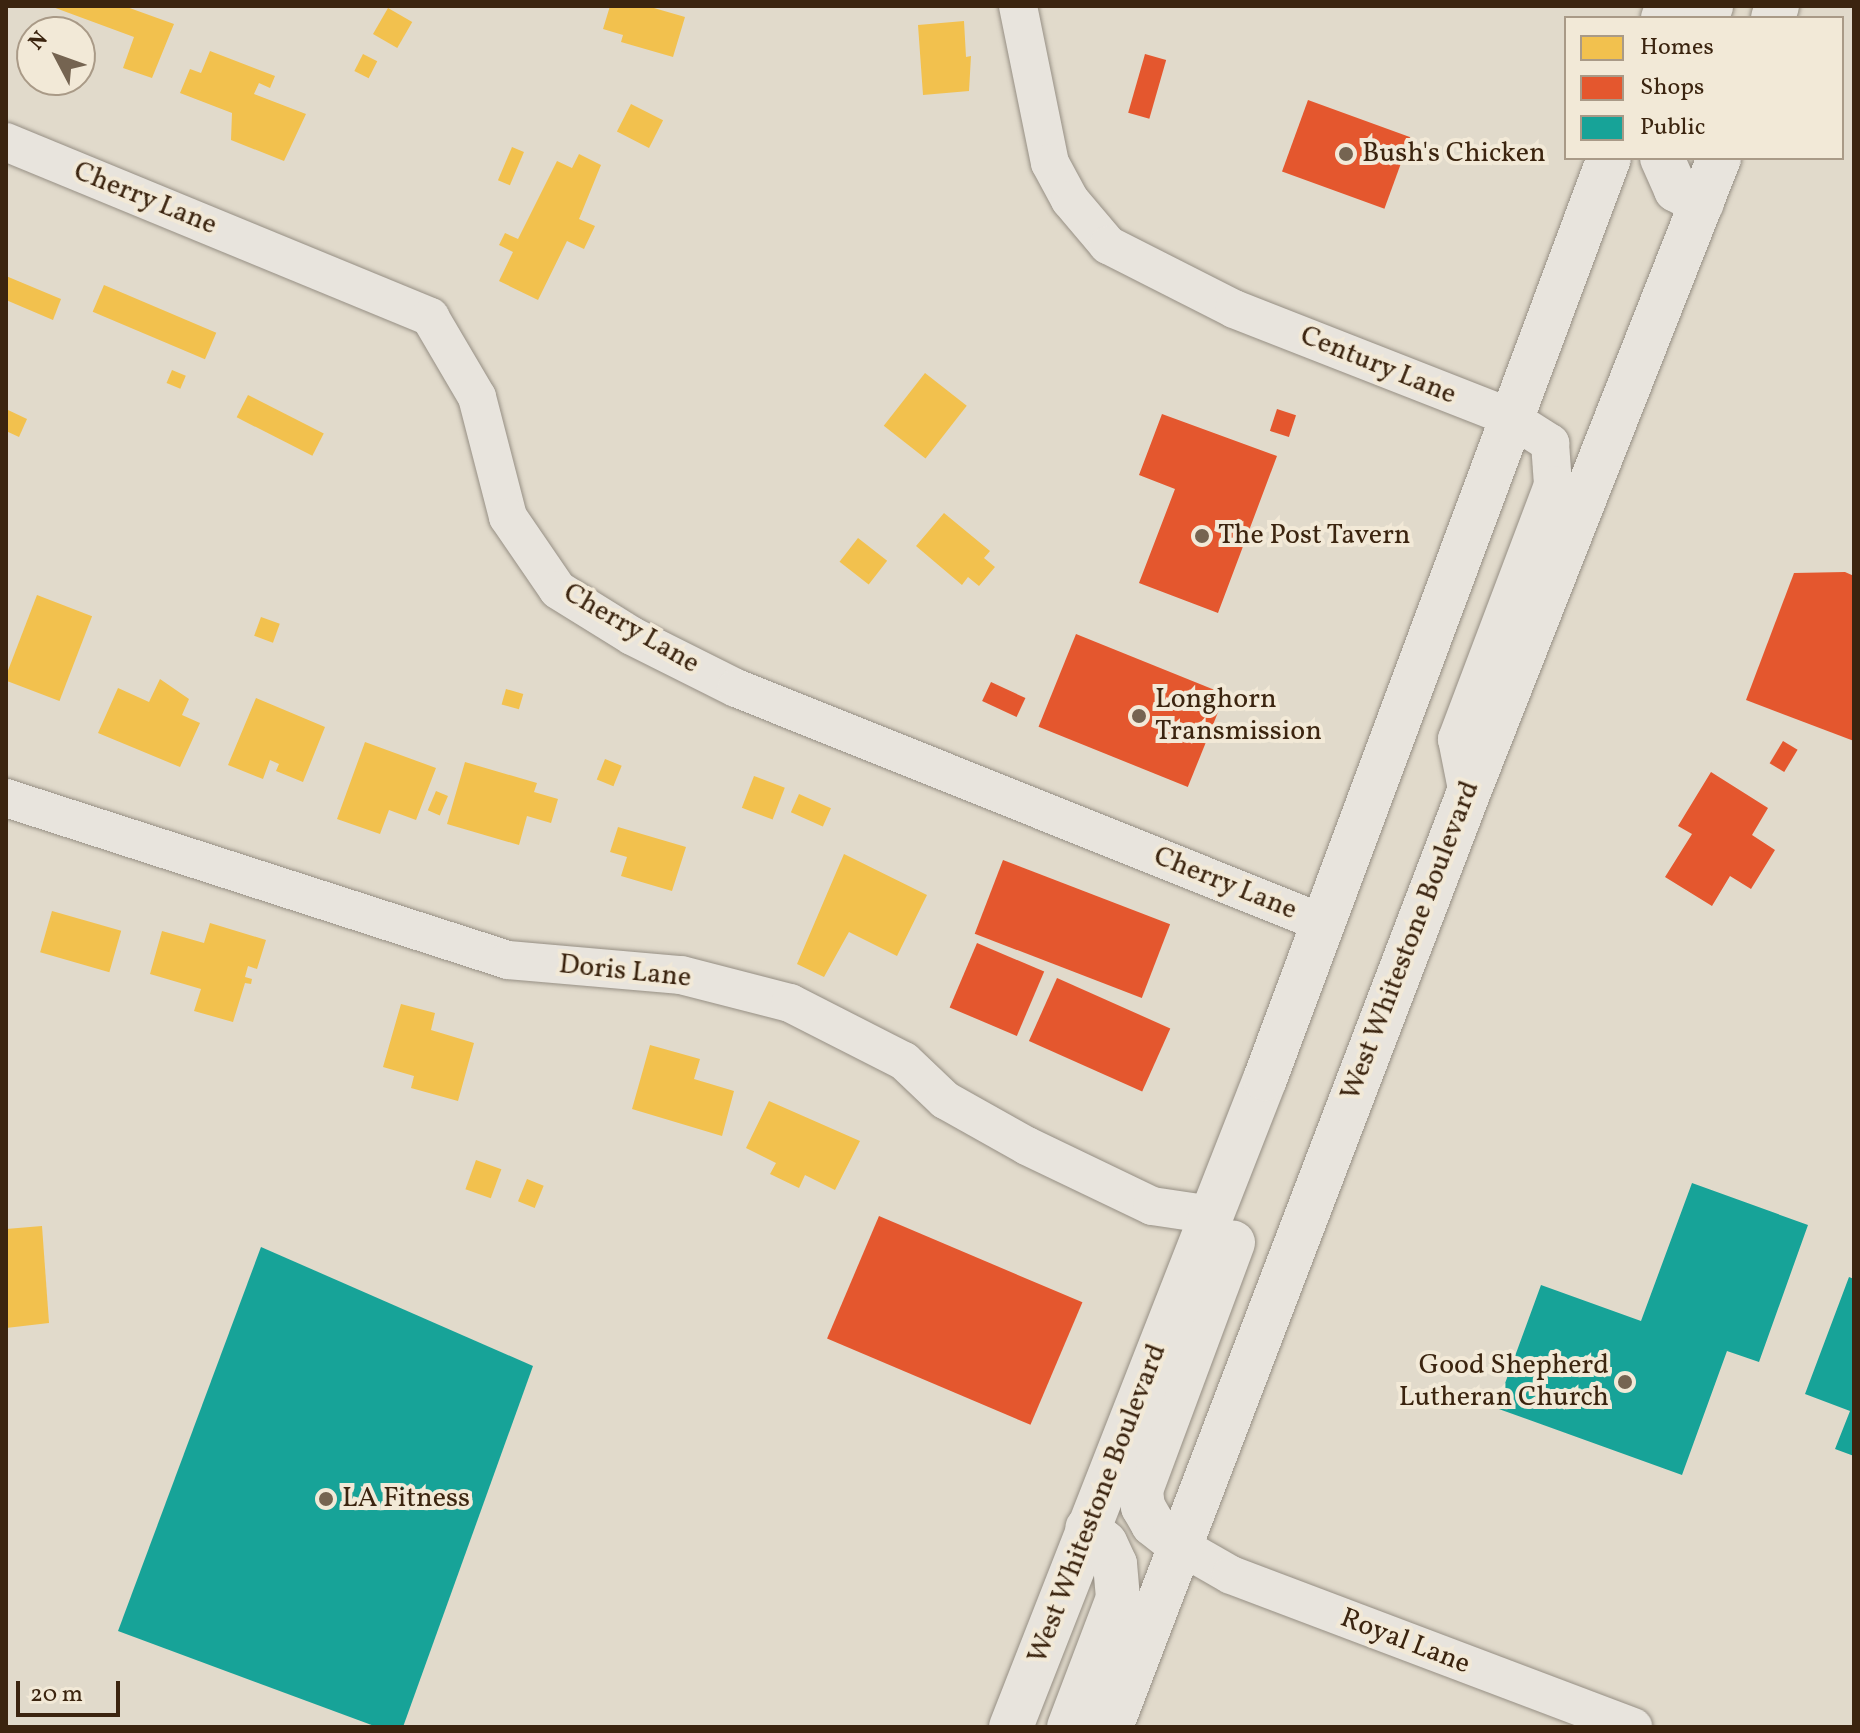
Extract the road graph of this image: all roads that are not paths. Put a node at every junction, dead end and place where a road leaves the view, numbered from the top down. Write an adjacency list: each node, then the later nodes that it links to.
1 (1018, 6): 7 (street, Century Lane)
2 (6, 142): 10 (street, Cherry Lane)
3 (1608, 160): 7 (main road, West Whitestone Boulevard)
4 (1663, 160): 6 (main road)
5 (1718, 160): 6 (main road, West Whitestone Boulevard)
6 (1702, 203): 8 (main road, West Whitestone Boulevard)
7 (1509, 417): 8 (street, Century Lane); 10 (main road, West Whitestone Boulevard)
8 (1468, 794): 14 (main road, West Whitestone Boulevard)
9 (6, 798): 12 (street, Doris Lane)
10 (1320, 922): 11 (main road, West Whitestone Boulevard)
11 (1265, 1079): 12 (main road, West Whitestone Boulevard); 14 (main road)
12 (1212, 1215): 13 (main road, West Whitestone Boulevard)
13 (1087, 1528): 15 (main road, West Whitestone Boulevard); 16 (main road)
14 (1182, 1547): 17 (main road, West Whitestone Boulevard); 18 (street, Royal Lane)
15 (1011, 1727)
16 (1069, 1727)
17 (1111, 1727)
18 (1633, 1727)

